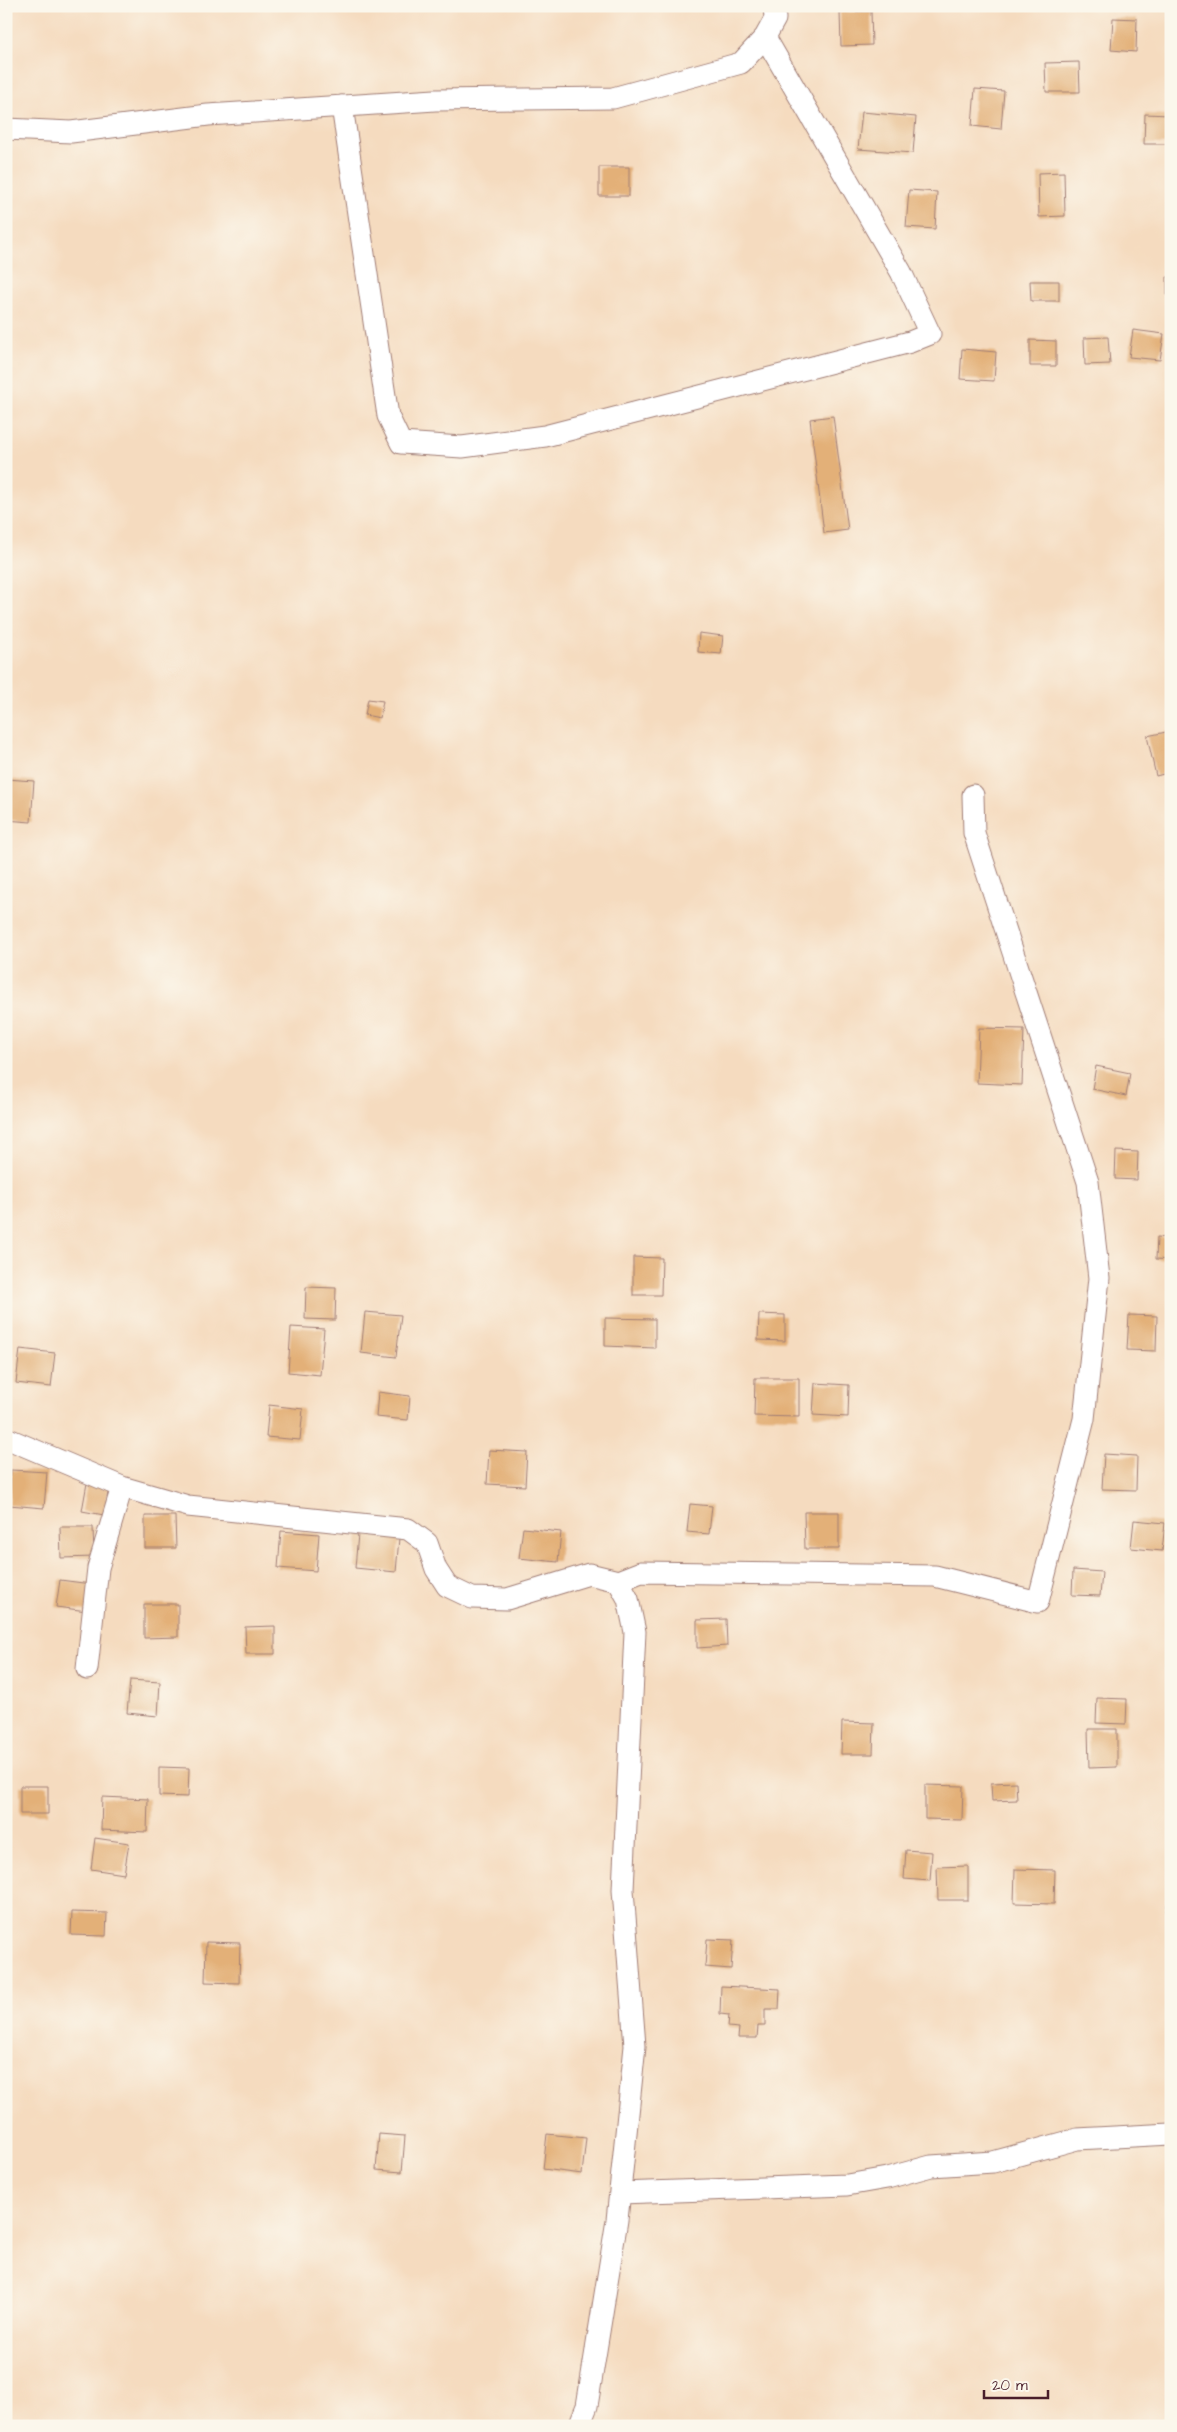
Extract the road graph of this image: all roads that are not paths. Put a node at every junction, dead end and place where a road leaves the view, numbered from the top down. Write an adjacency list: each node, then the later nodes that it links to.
1 (774, 6): 2 (street)
2 (765, 36): 3 (street); 3 (street)
3 (342, 106): 4 (street)
4 (6, 129)
5 (973, 795): 8 (street)
6 (6, 1438): 7 (street)
7 (122, 1487): 8 (street); 9 (street)
8 (618, 1581): 11 (street)
9 (88, 1669)
10 (1171, 2134): 11 (street)
11 (620, 2193): 12 (street)
12 (579, 2426)

